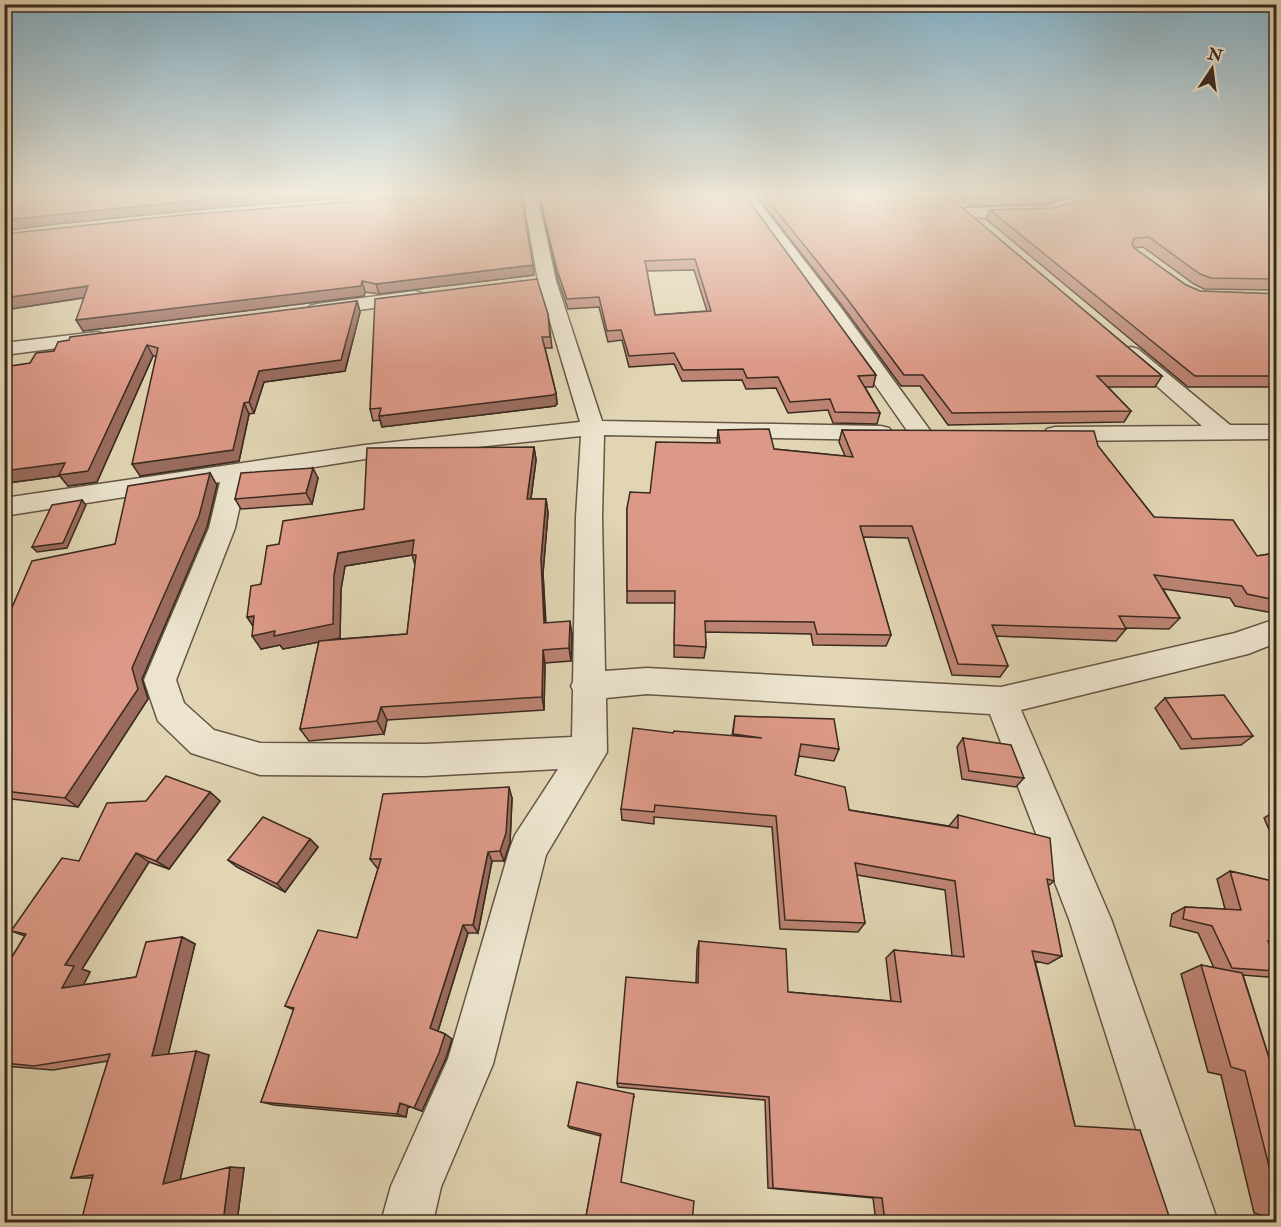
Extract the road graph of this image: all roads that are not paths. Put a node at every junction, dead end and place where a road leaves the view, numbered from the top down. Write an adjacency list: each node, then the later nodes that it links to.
1 (533, 251): 8 (street)
2 (788, 251): 8 (street)
3 (429, 296): 4 (street)
4 (299, 312)
5 (111, 336): 7 (street)
6 (1116, 341): 10 (street)
7 (4, 349)
8 (592, 428): 12 (street); 15 (street)
9 (1276, 432): 10 (street)
10 (1225, 433): 11 (street)
11 (1038, 434)
12 (235, 472): 13 (street); 17 (street)
13 (4, 507)
14 (1276, 631): 16 (street)
15 (587, 686): 16 (street); 17 (street)
16 (1001, 701): 19 (street)
17 (589, 752): 18 (street)
18 (407, 1222)
19 (1192, 1222)

